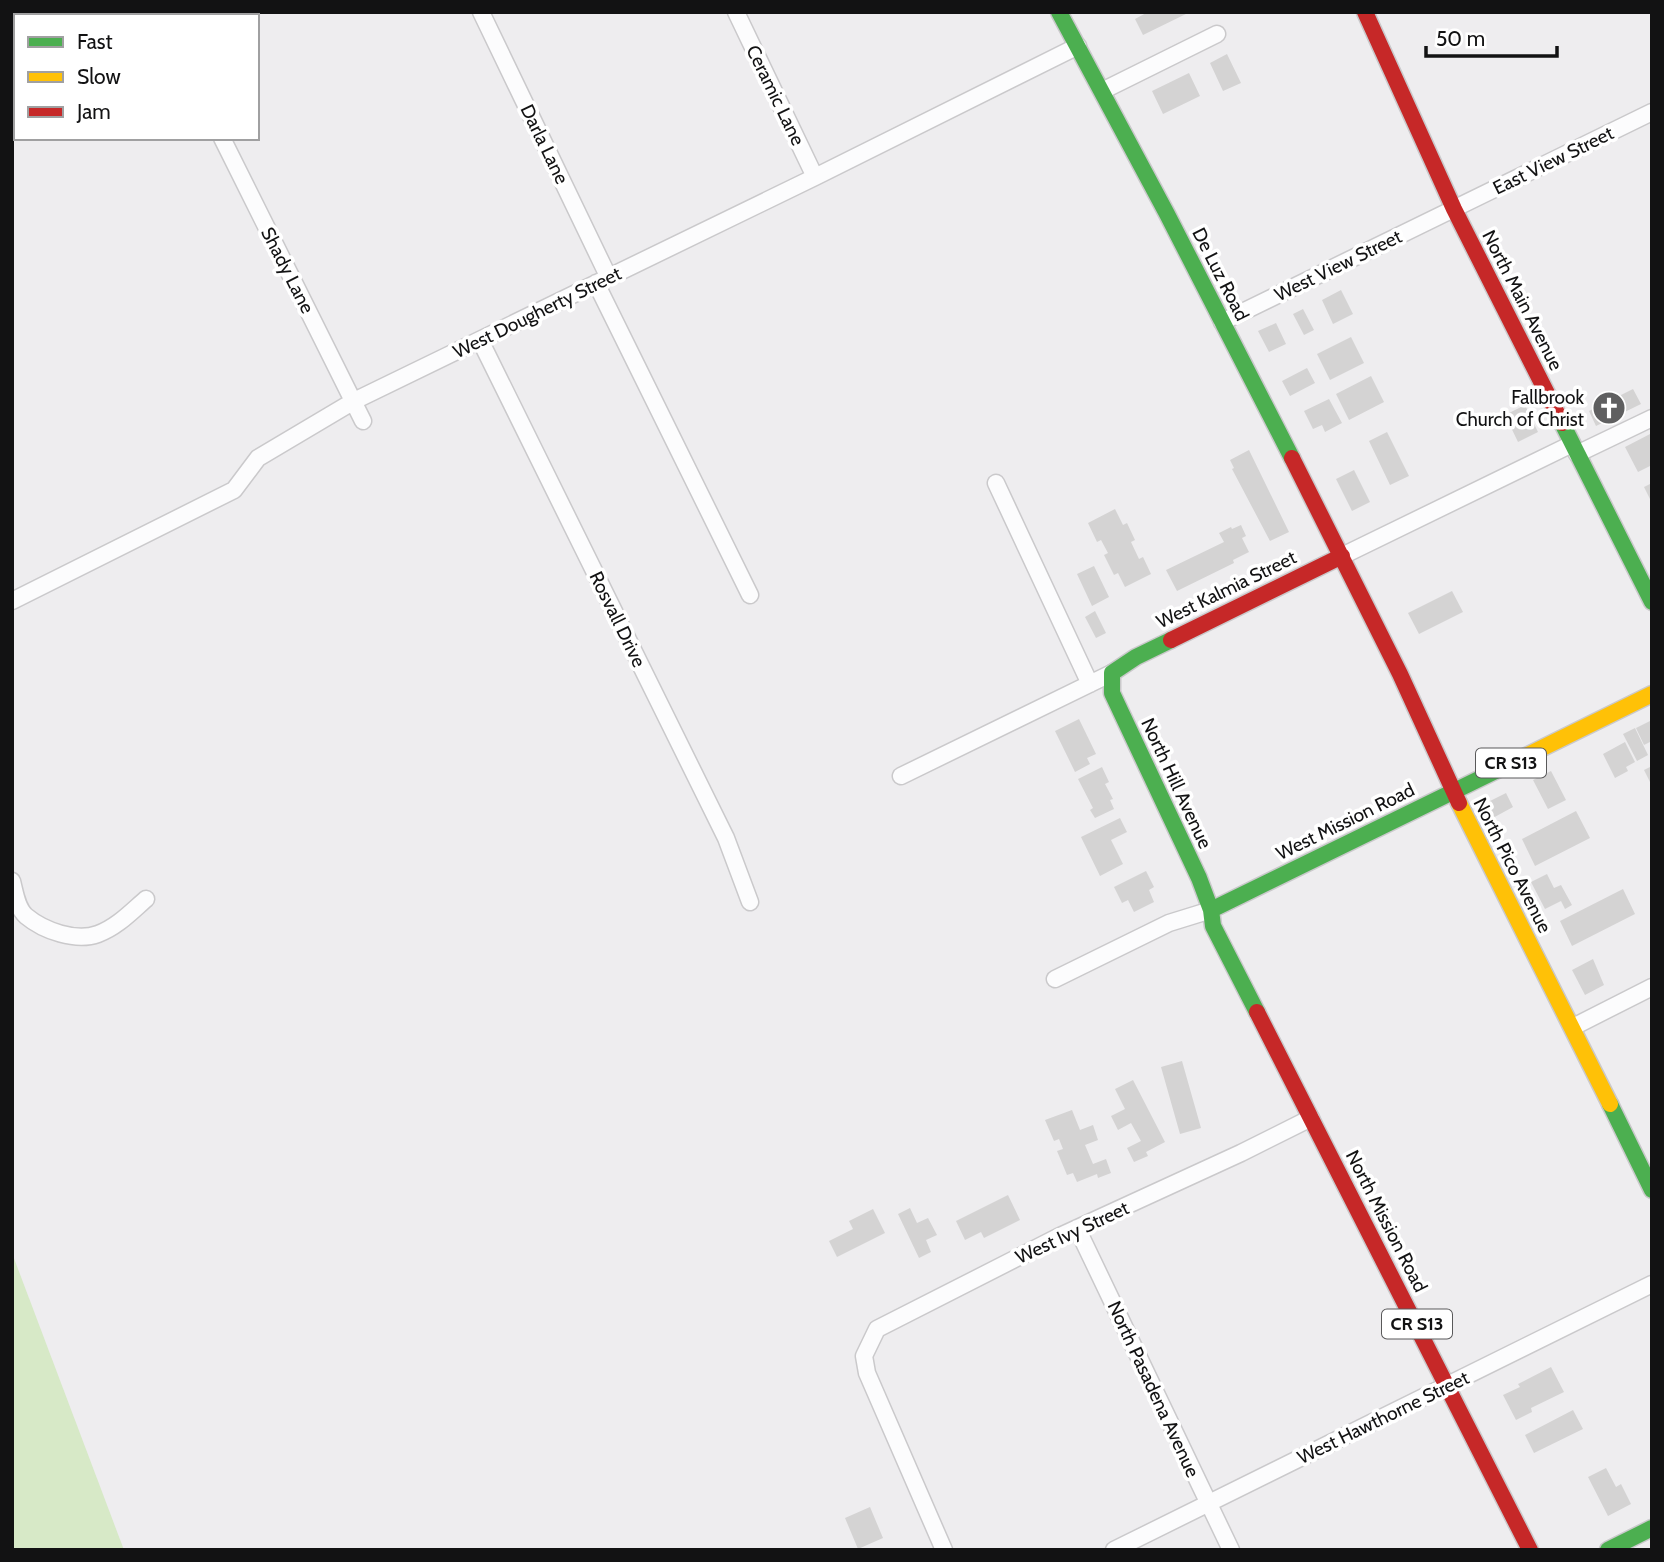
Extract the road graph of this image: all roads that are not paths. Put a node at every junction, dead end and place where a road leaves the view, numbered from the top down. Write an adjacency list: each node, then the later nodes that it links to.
1 (481, 12): 12 (street, Darla Lane)
2 (736, 12): 10 (street, Ceramic Lane)
3 (1059, 12): 6 (main road, De Luz Road)
4 (1365, 12): 11 (main road, North Main Avenue)
5 (1217, 34): 7 (street)
6 (1078, 46): 7 (main road, De Luz Road); 10 (street, West Dougherty Street)
7 (1102, 91): 13 (main road, De Luz Road)
8 (1652, 112): 11 (street, East View Street)
9 (223, 140): 15 (street, Shady Lane)
10 (815, 177): 12 (street, West Dougherty Street)
11 (1454, 209): 13 (street, West View Street); 18 (main road, North Main Avenue)
12 (602, 279): 14 (street, West Dougherty Street); 21 (street, Darla Lane)
13 (1222, 321): 20 (main road, De Luz Road)
14 (480, 340): 15 (street, West Dougherty Street); 31 (street, Rosvall Drive)
15 (354, 401): 17 (street, Shady Lane); 22 (street, West Dougherty Street)
16 (1652, 418): 18 (street, West Kalmia Street)
17 (363, 421)
18 (1575, 449): 20 (street, West Kalmia Street); 23 (main road, North Main Avenue)
19 (996, 483): 25 (street)
20 (1342, 556): 24 (main road, West Kalmia Street); 28 (main road, North Pico Avenue)
21 (750, 595)
22 (12, 601)
23 (1652, 602)
24 (1112, 673): 25 (street, West Kalmia Street); 32 (main road, North Hill Avenue)
25 (1090, 684): 27 (street, West Kalmia Street)
26 (1652, 694): 28 (main road, West Mission Road / CR S13)
27 (901, 776)
28 (1453, 792): 32 (main road, West Mission Road / CR S13); 35 (main road, North Pico Avenue)
29 (12, 881): 30 (street)
30 (146, 899)
31 (750, 902)
32 (1211, 910): 33 (street, West Mission Road); 36 (main road, North Mission Road / CR S13)
33 (1055, 979)
34 (1652, 987): 35 (street)
35 (1573, 1027): 37 (main road, North Pico Avenue)
36 (1311, 1118): 38 (street, West Ivy Street); 40 (main road, North Mission Road / CR S13)
37 (1652, 1190)
38 (1077, 1228): 41 (street, North Pasadena Avenue); 43 (street, West Ivy Street)
39 (1652, 1284): 40 (street, West Hawthorne Street)
40 (1447, 1385): 41 (street, West Hawthorne Street); 46 (main road, North Mission Road / CR S13)
41 (1208, 1503): 44 (street, West Hawthorne Street); 45 (street, North Pasadena Avenue)
42 (1652, 1528): 47 (main road)
43 (944, 1550)
44 (1114, 1550)
45 (1231, 1550)
46 (1530, 1550)
47 (1608, 1550)

